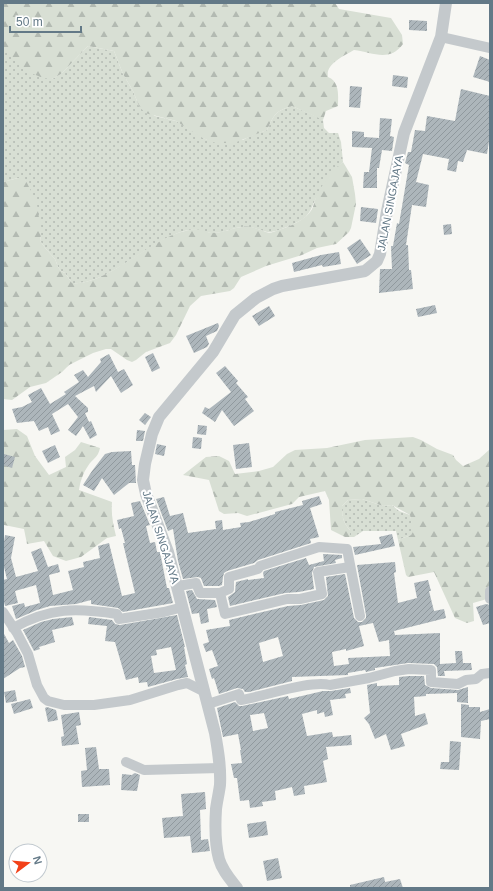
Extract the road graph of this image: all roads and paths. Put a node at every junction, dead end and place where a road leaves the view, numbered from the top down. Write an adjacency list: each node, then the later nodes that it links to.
1 (446, 3): 2 (street, JALAN SINGAJAYA)
2 (441, 37): 3 (street); 5 (street, JALAN SINGAJAYA)
3 (490, 48)
4 (350, 567): 7 (street); 7 (street); 11 (street)
5 (178, 586): 7 (street); 9 (street, JALAN SINGAJAYA)
6 (490, 591): 8 (street)
7 (220, 592)
8 (490, 599)
9 (183, 607): 12 (street); 14 (street, JALAN SINGAJAYA)
10 (3, 612): 12 (street)
11 (360, 616)
12 (13, 628): 14 (street)
13 (490, 673): 14 (street)
14 (206, 698): 16 (street, JALAN SINGAJAYA)
15 (126, 762): 16 (street)
16 (220, 768): 17 (street, JALAN SINGAJAYA)
17 (237, 888)

